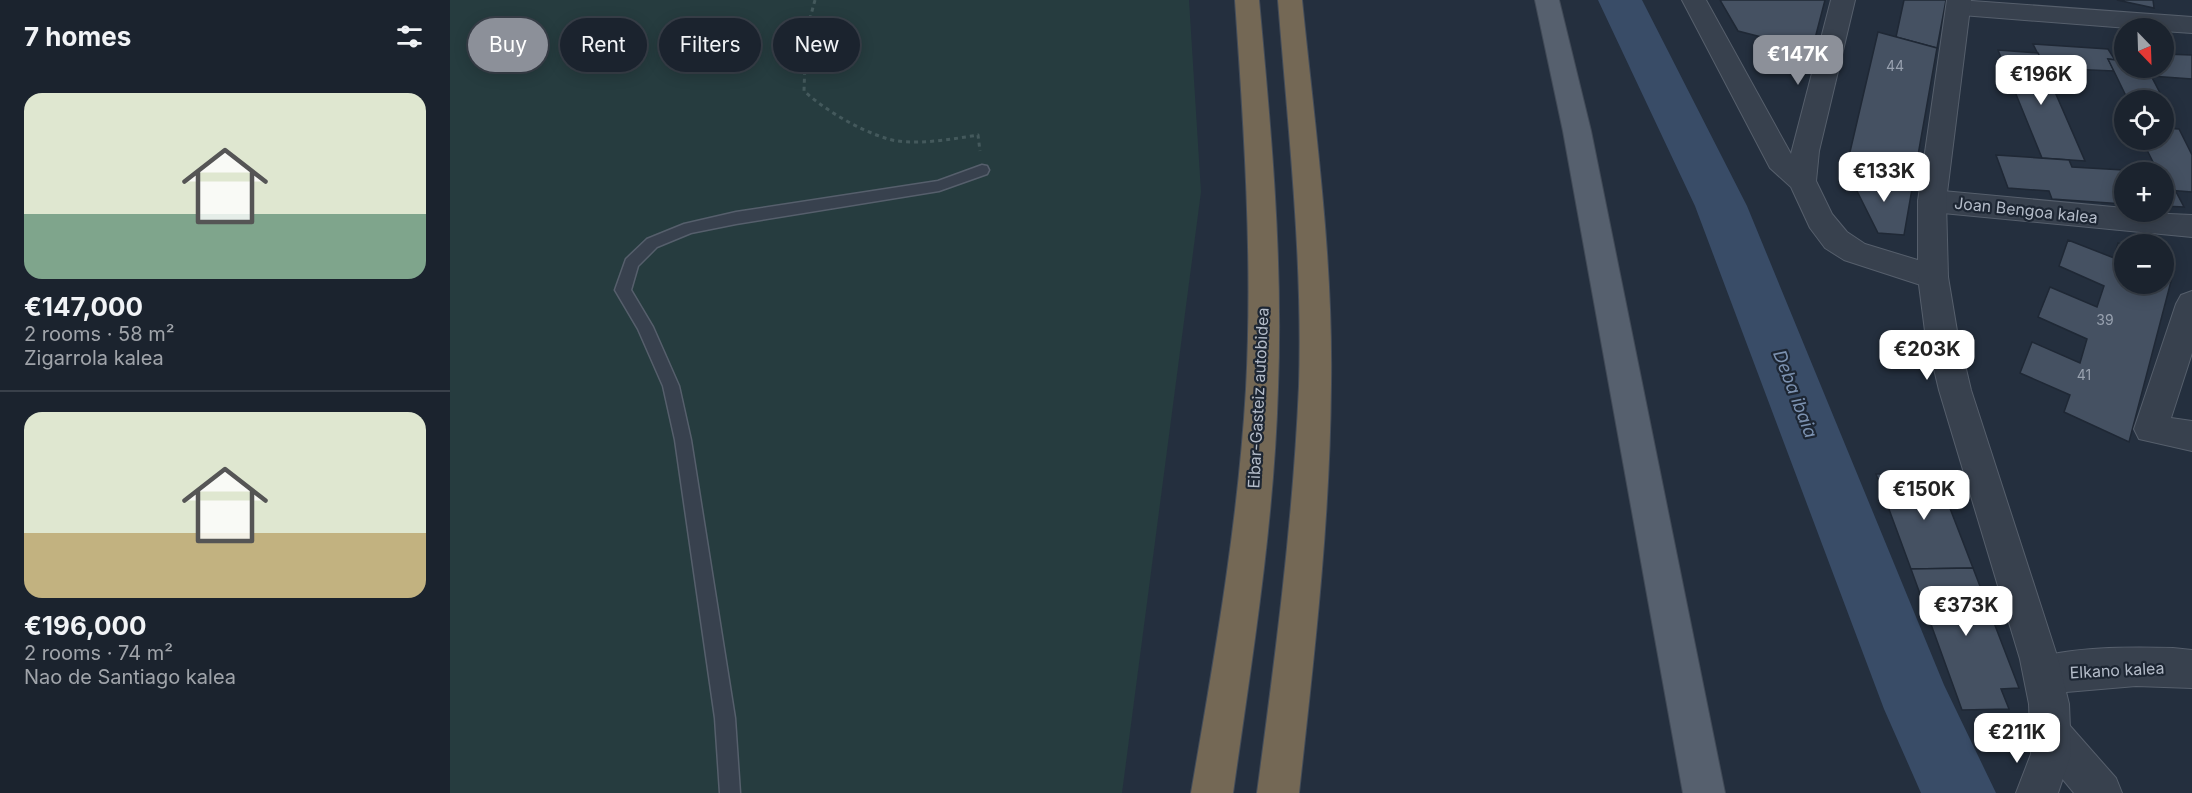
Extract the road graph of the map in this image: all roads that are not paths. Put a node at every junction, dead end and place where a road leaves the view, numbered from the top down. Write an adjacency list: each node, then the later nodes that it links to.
1 (1247, 0): 20 (highway, Eibar-Gasteiz autobidea)
2 (1290, 0): 21 (highway)
3 (1547, 0): 22 (main road)
4 (1694, 0): 10 (street)
5 (1844, 0): 10 (street)
6 (2182, 0): 8 (street)
7 (1959, 4): 8 (street); 11 (street)
8 (2189, 25)
9 (982, 170): 19 (lane)
10 (1802, 181): 13 (street)
11 (1932, 201): 12 (street, Joan Bengoa kalea); 13 (street)
12 (2192, 226)
13 (1933, 277): 17 (street)
14 (2192, 304): 15 (street)
15 (2192, 436)
16 (2192, 669): 17 (street, Elkano kalea)
17 (2043, 675): 18 (street)
18 (2050, 733): 23 (street); 24 (street)
19 (730, 793)
20 (1212, 793)
21 (1278, 793)
22 (1704, 793)
23 (2037, 793)
24 (2101, 793)

